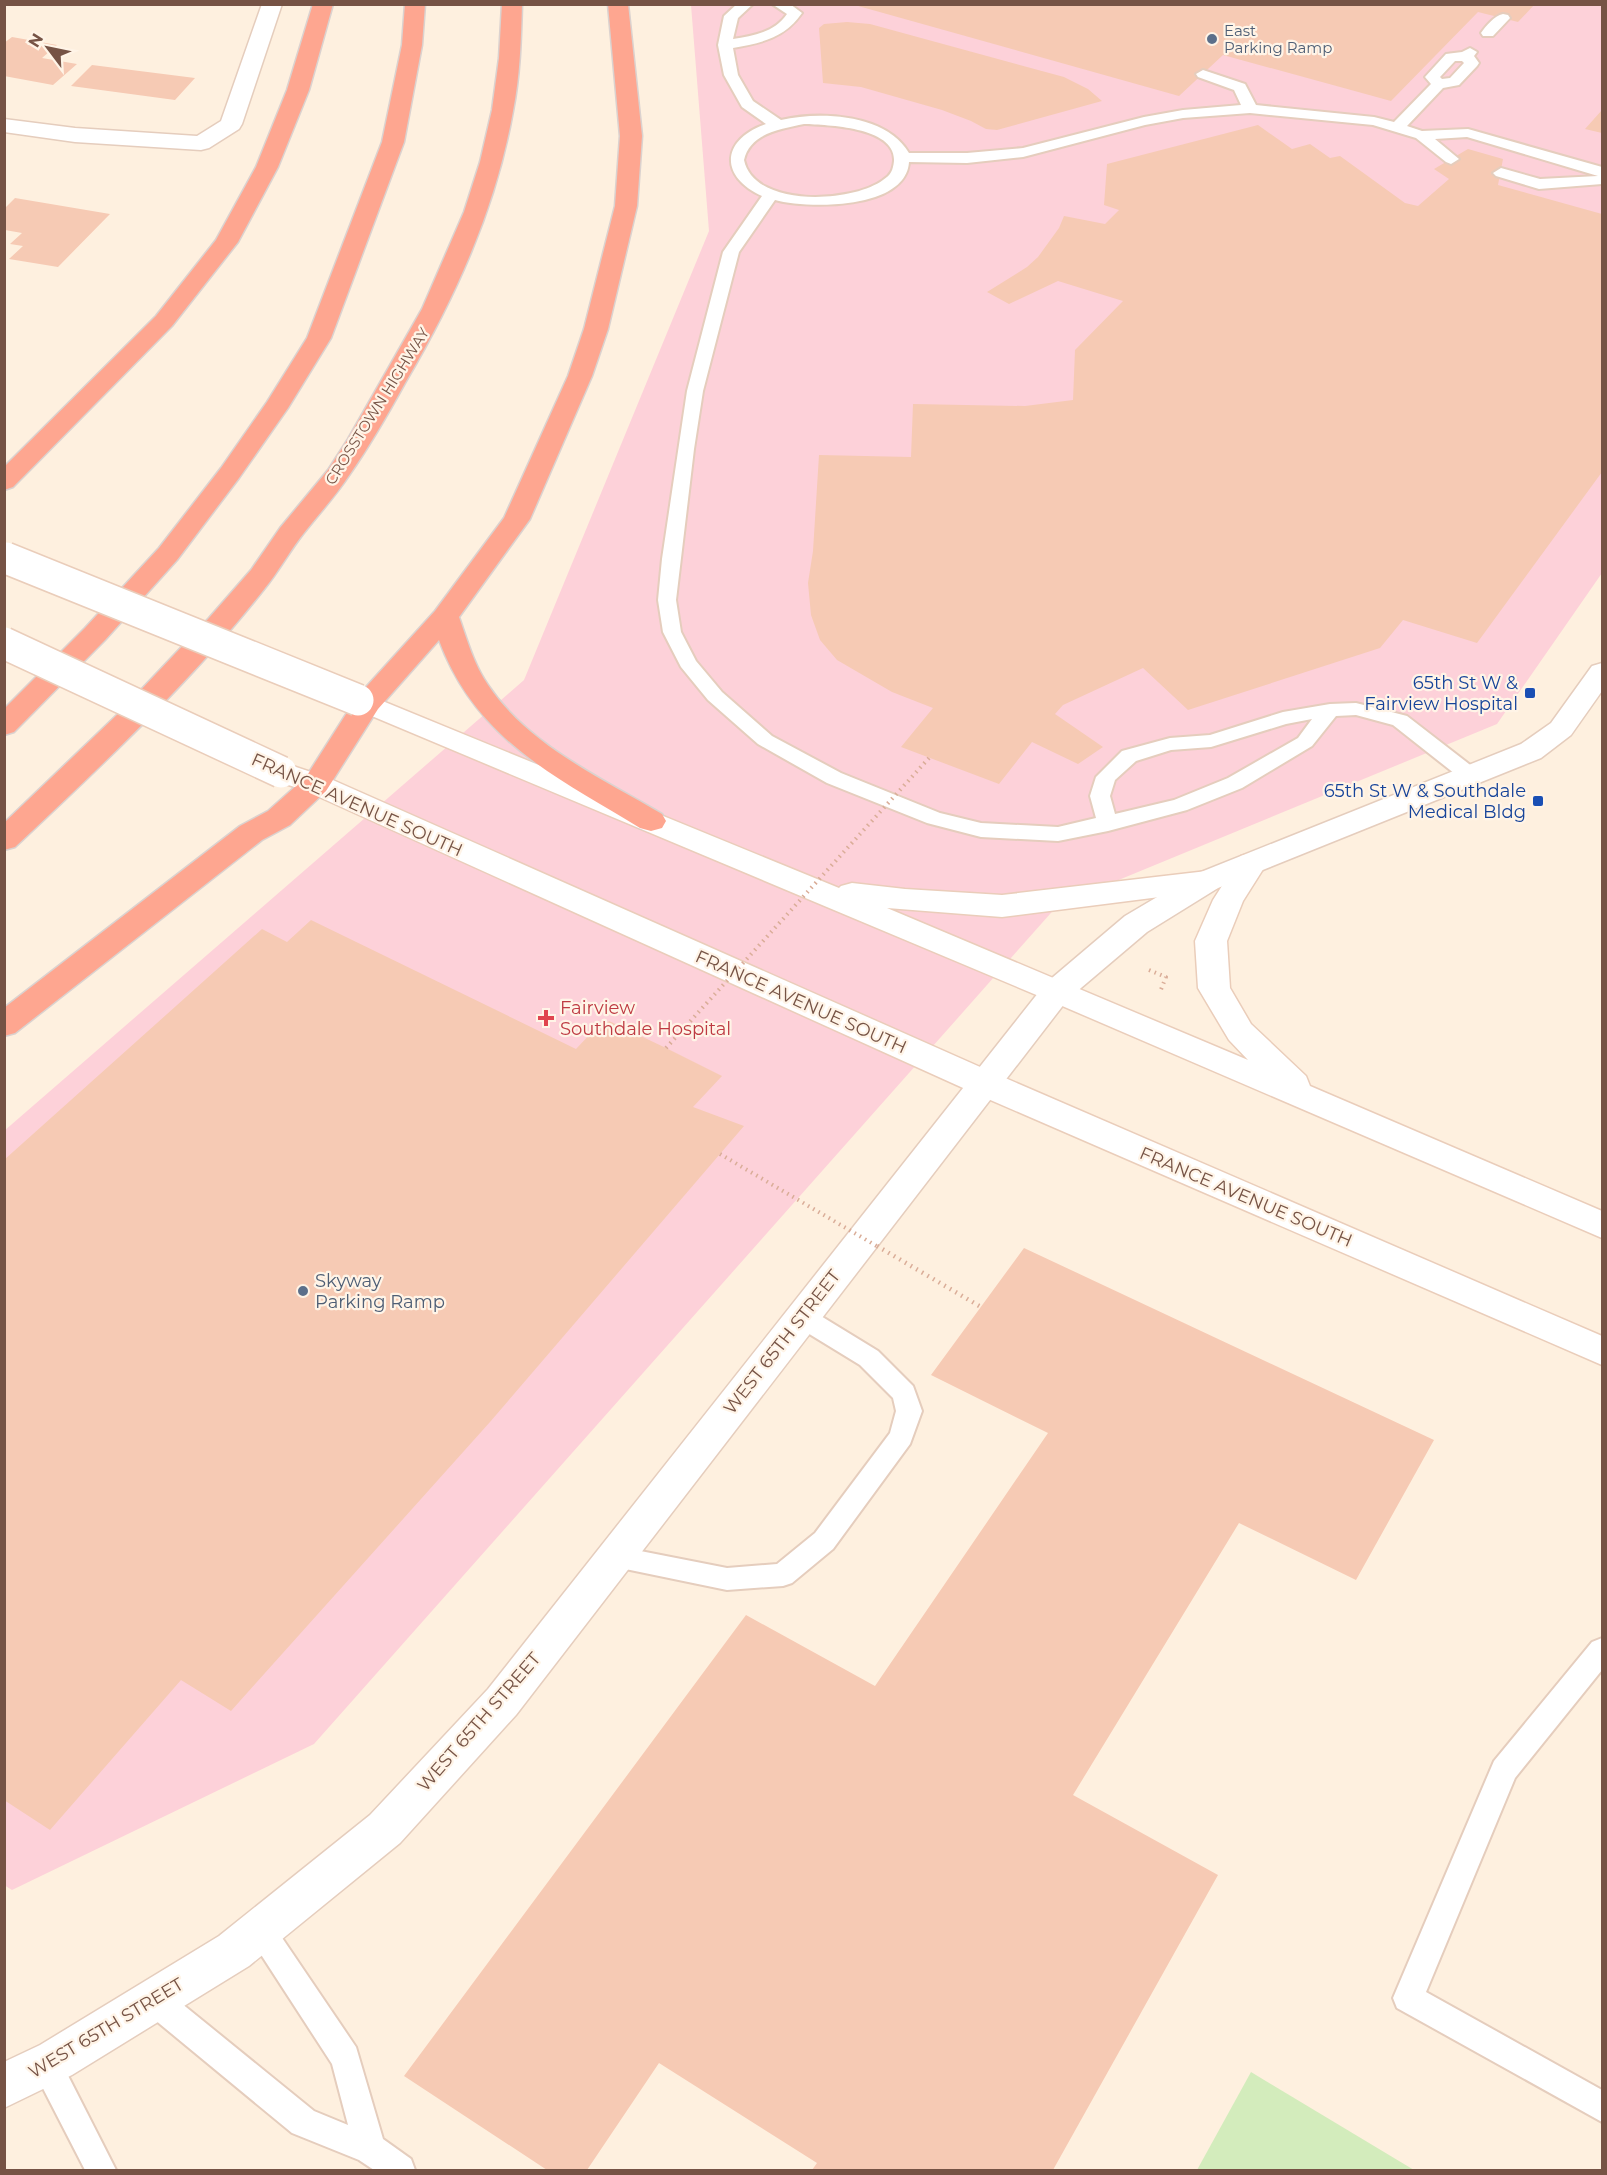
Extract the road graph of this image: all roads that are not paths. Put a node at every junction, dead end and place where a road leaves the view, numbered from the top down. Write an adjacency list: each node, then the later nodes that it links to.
1 (272, 4): 15 (main road)
2 (323, 4): 24 (highway)
3 (415, 4): 31 (highway)
4 (512, 4): 36 (highway, CROSSTOWN HIGHWAY)
5 (618, 4): 26 (highway)
6 (746, 4): 10 (lane)
7 (779, 4): 10 (lane)
8 (1503, 18): 9 (lane)
9 (1488, 33)
10 (725, 45): 14 (lane)
11 (1468, 54): 16 (lane)
12 (1203, 74): 13 (lane)
13 (1250, 109): 16 (lane); 18 (lane)
14 (778, 125): 18 (lane); 23 (lane)
15 (4, 126)
16 (1397, 128): 17 (lane)
17 (1421, 135): 19 (lane); 20 (lane)
18 (903, 157): 23 (lane)
19 (1451, 159)
20 (1602, 172)
21 (1501, 173): 22 (lane)
22 (1602, 180)
23 (771, 194): 35 (lane)
24 (4, 482)
25 (5, 558): 29 (main road, bridge)
26 (445, 617): 29 (highway); 34 (highway)
27 (4, 643): 33 (main road, FRANCE AVENUE SOUTH, bridge)
28 (1602, 672): 32 (main road, WEST 65TH STREET)
29 (363, 701): 33 (highway); 34 (main road)
30 (1330, 710): 32 (lane); 35 (lane); 35 (lane)
31 (4, 726)
32 (1471, 776): 37 (main road, WEST 65TH STREET)
33 (316, 784): 41 (highway); 42 (main road, FRANCE AVENUE SOUTH)
34 (651, 821): 39 (main road)
35 (1108, 824)
36 (4, 840)
37 (1251, 863): 38 (main road, WEST 65TH STREET); 43 (main road)
38 (1207, 881): 39 (main road); 40 (main road, WEST 65TH STREET)
39 (805, 886): 40 (main road)
40 (1057, 991): 42 (main road, WEST 65TH STREET); 43 (main road)
41 (4, 1025)
42 (984, 1083): 45 (main road, WEST 65TH STREET); 46 (main road, FRANCE AVENUE SOUTH)
43 (1306, 1097): 44 (main road)
44 (1602, 1225)
45 (802, 1317): 47 (main road, WEST 65TH STREET); 47 (lane)
46 (1602, 1351)
47 (615, 1557): 49 (main road, WEST 65TH STREET)
48 (1602, 1650): 53 (lane)
49 (260, 1930): 50 (main road, WEST 65TH STREET); 54 (lane)
50 (154, 2000): 51 (main road, WEST 65TH STREET); 54 (lane)
51 (46, 2065): 52 (main road, WEST 65TH STREET); 55 (lane)
52 (4, 2086)
53 (1602, 2107)
54 (370, 2149): 56 (lane)
55 (101, 2170)
56 (400, 2170)

